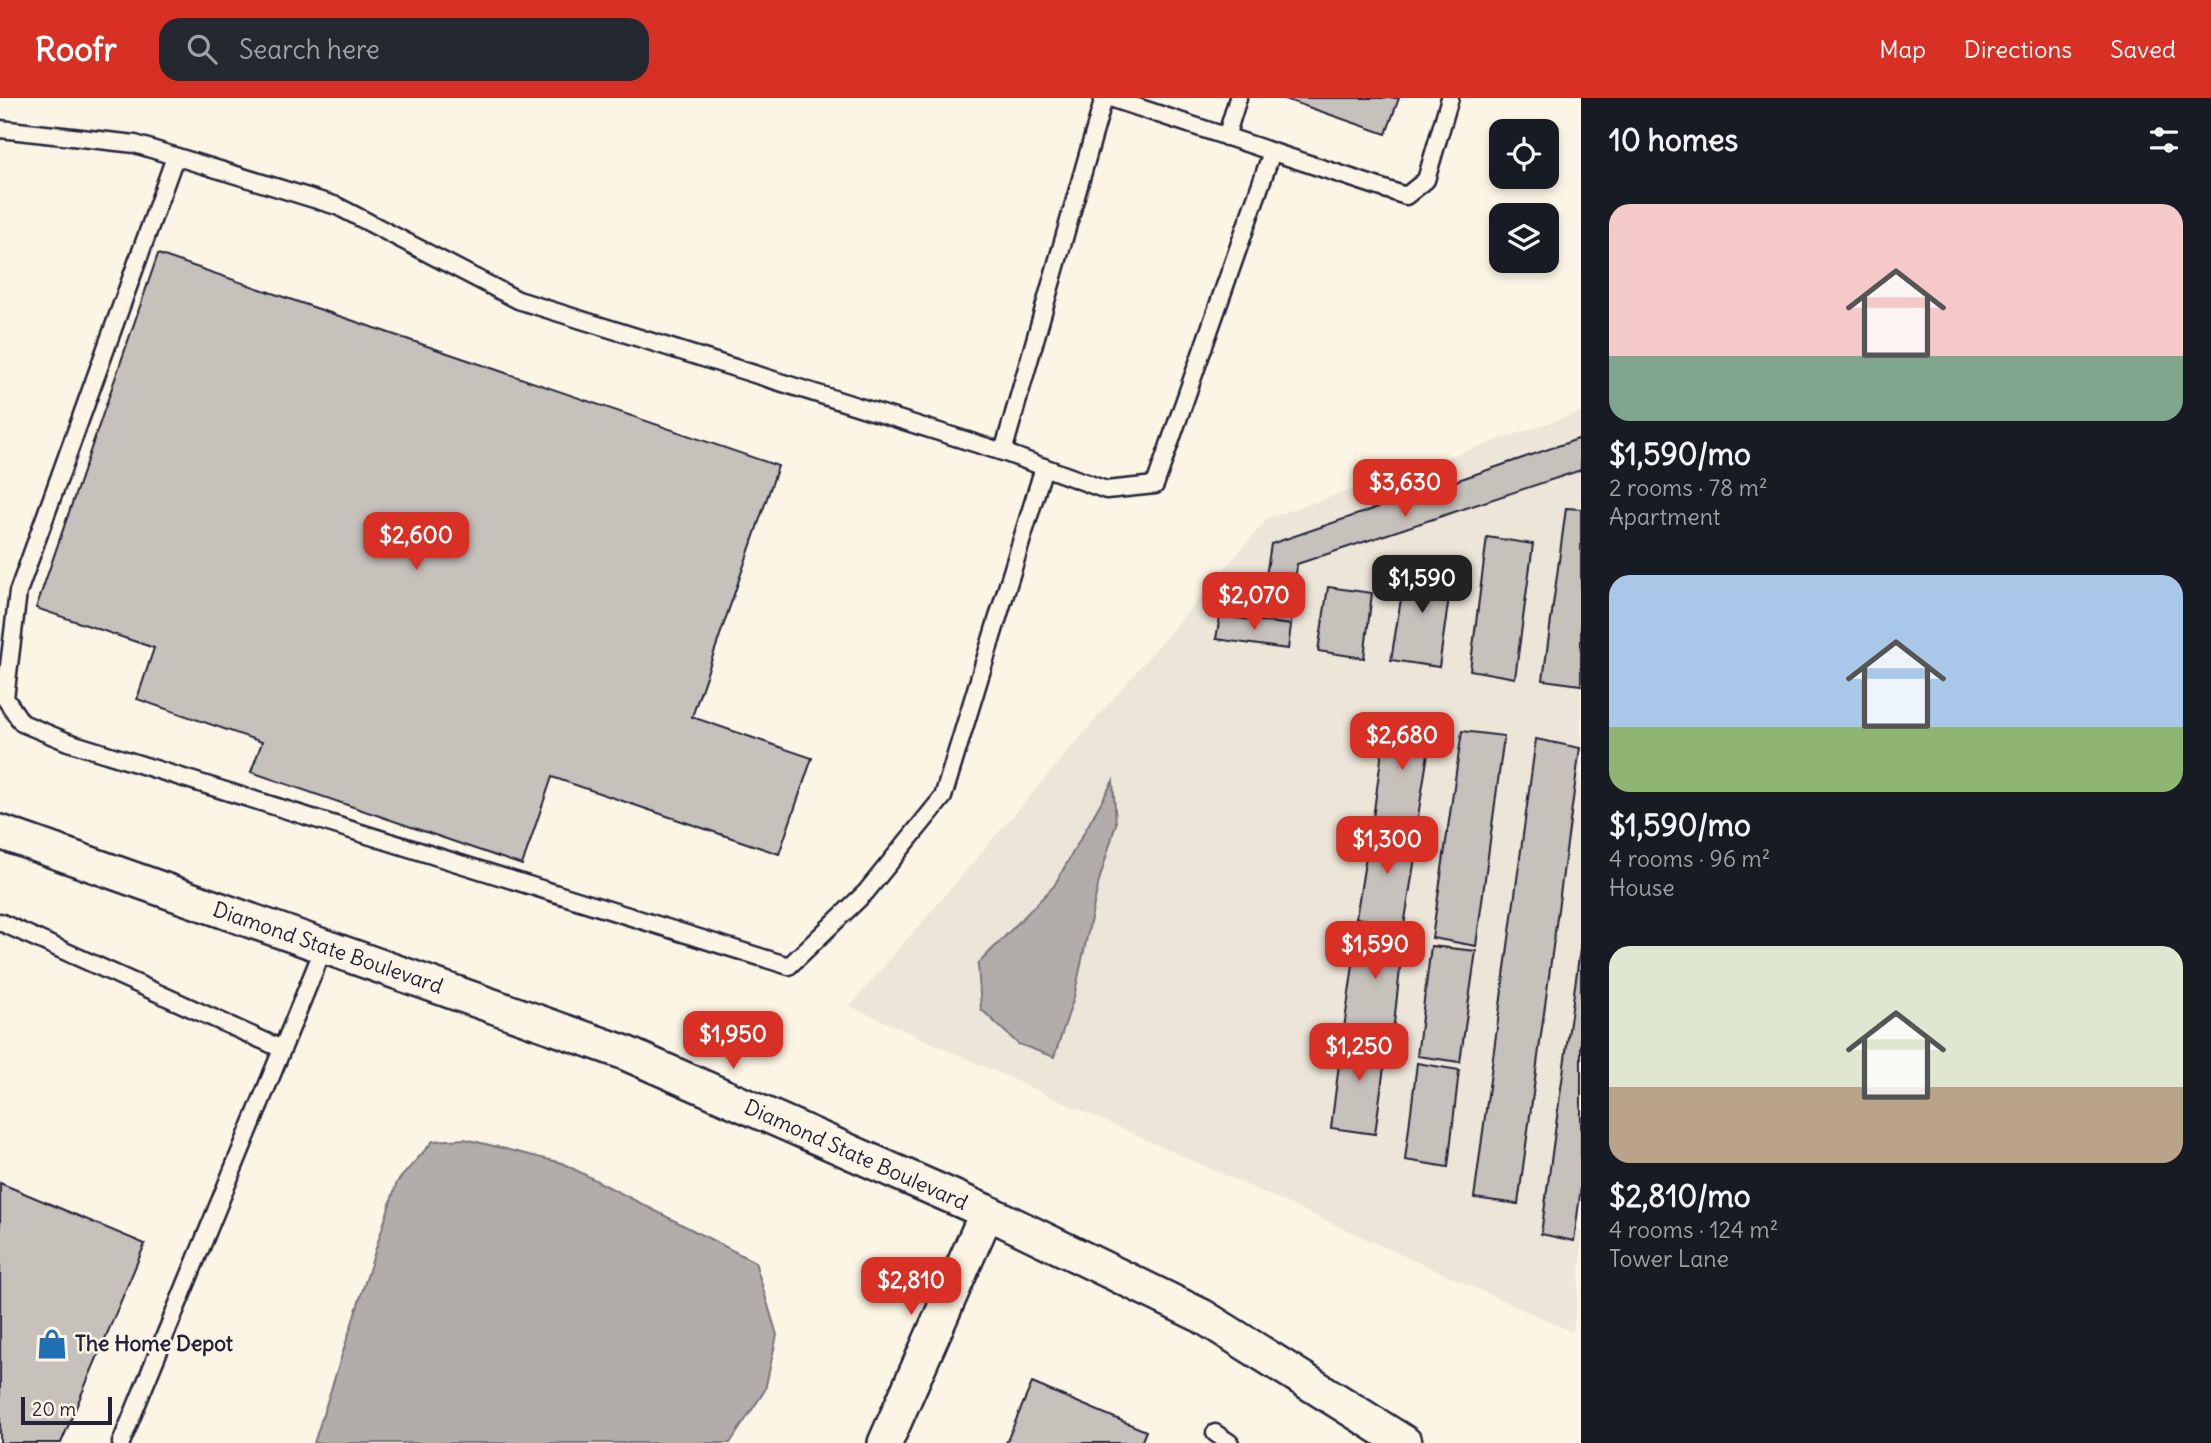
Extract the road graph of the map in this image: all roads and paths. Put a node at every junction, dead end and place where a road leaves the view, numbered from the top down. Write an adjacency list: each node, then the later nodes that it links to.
1 (1104, 98): 9 (lane)
2 (1110, 98): 6 (lane)
3 (1238, 98): 6 (lane)
4 (1450, 98): 7 (lane)
5 (0, 129): 8 (lane)
6 (1226, 137): 7 (lane)
7 (1272, 152): 10 (lane)
8 (175, 157): 9 (lane); 10 (lane)
9 (1003, 452): 10 (lane)
10 (1044, 467)
11 (0, 832): 13 (street, Diamond State Boulevard)
12 (0, 922): 14 (lane)
13 (324, 947): 14 (lane); 15 (street, Diamond State Boulevard)
14 (282, 1049): 17 (lane)
15 (987, 1212): 18 (street); 20 (street, Diamond State Boulevard)
16 (1215, 1433): 19 (lane)
17 (121, 1443)
18 (885, 1443)
19 (1230, 1443)
20 (1405, 1443)

